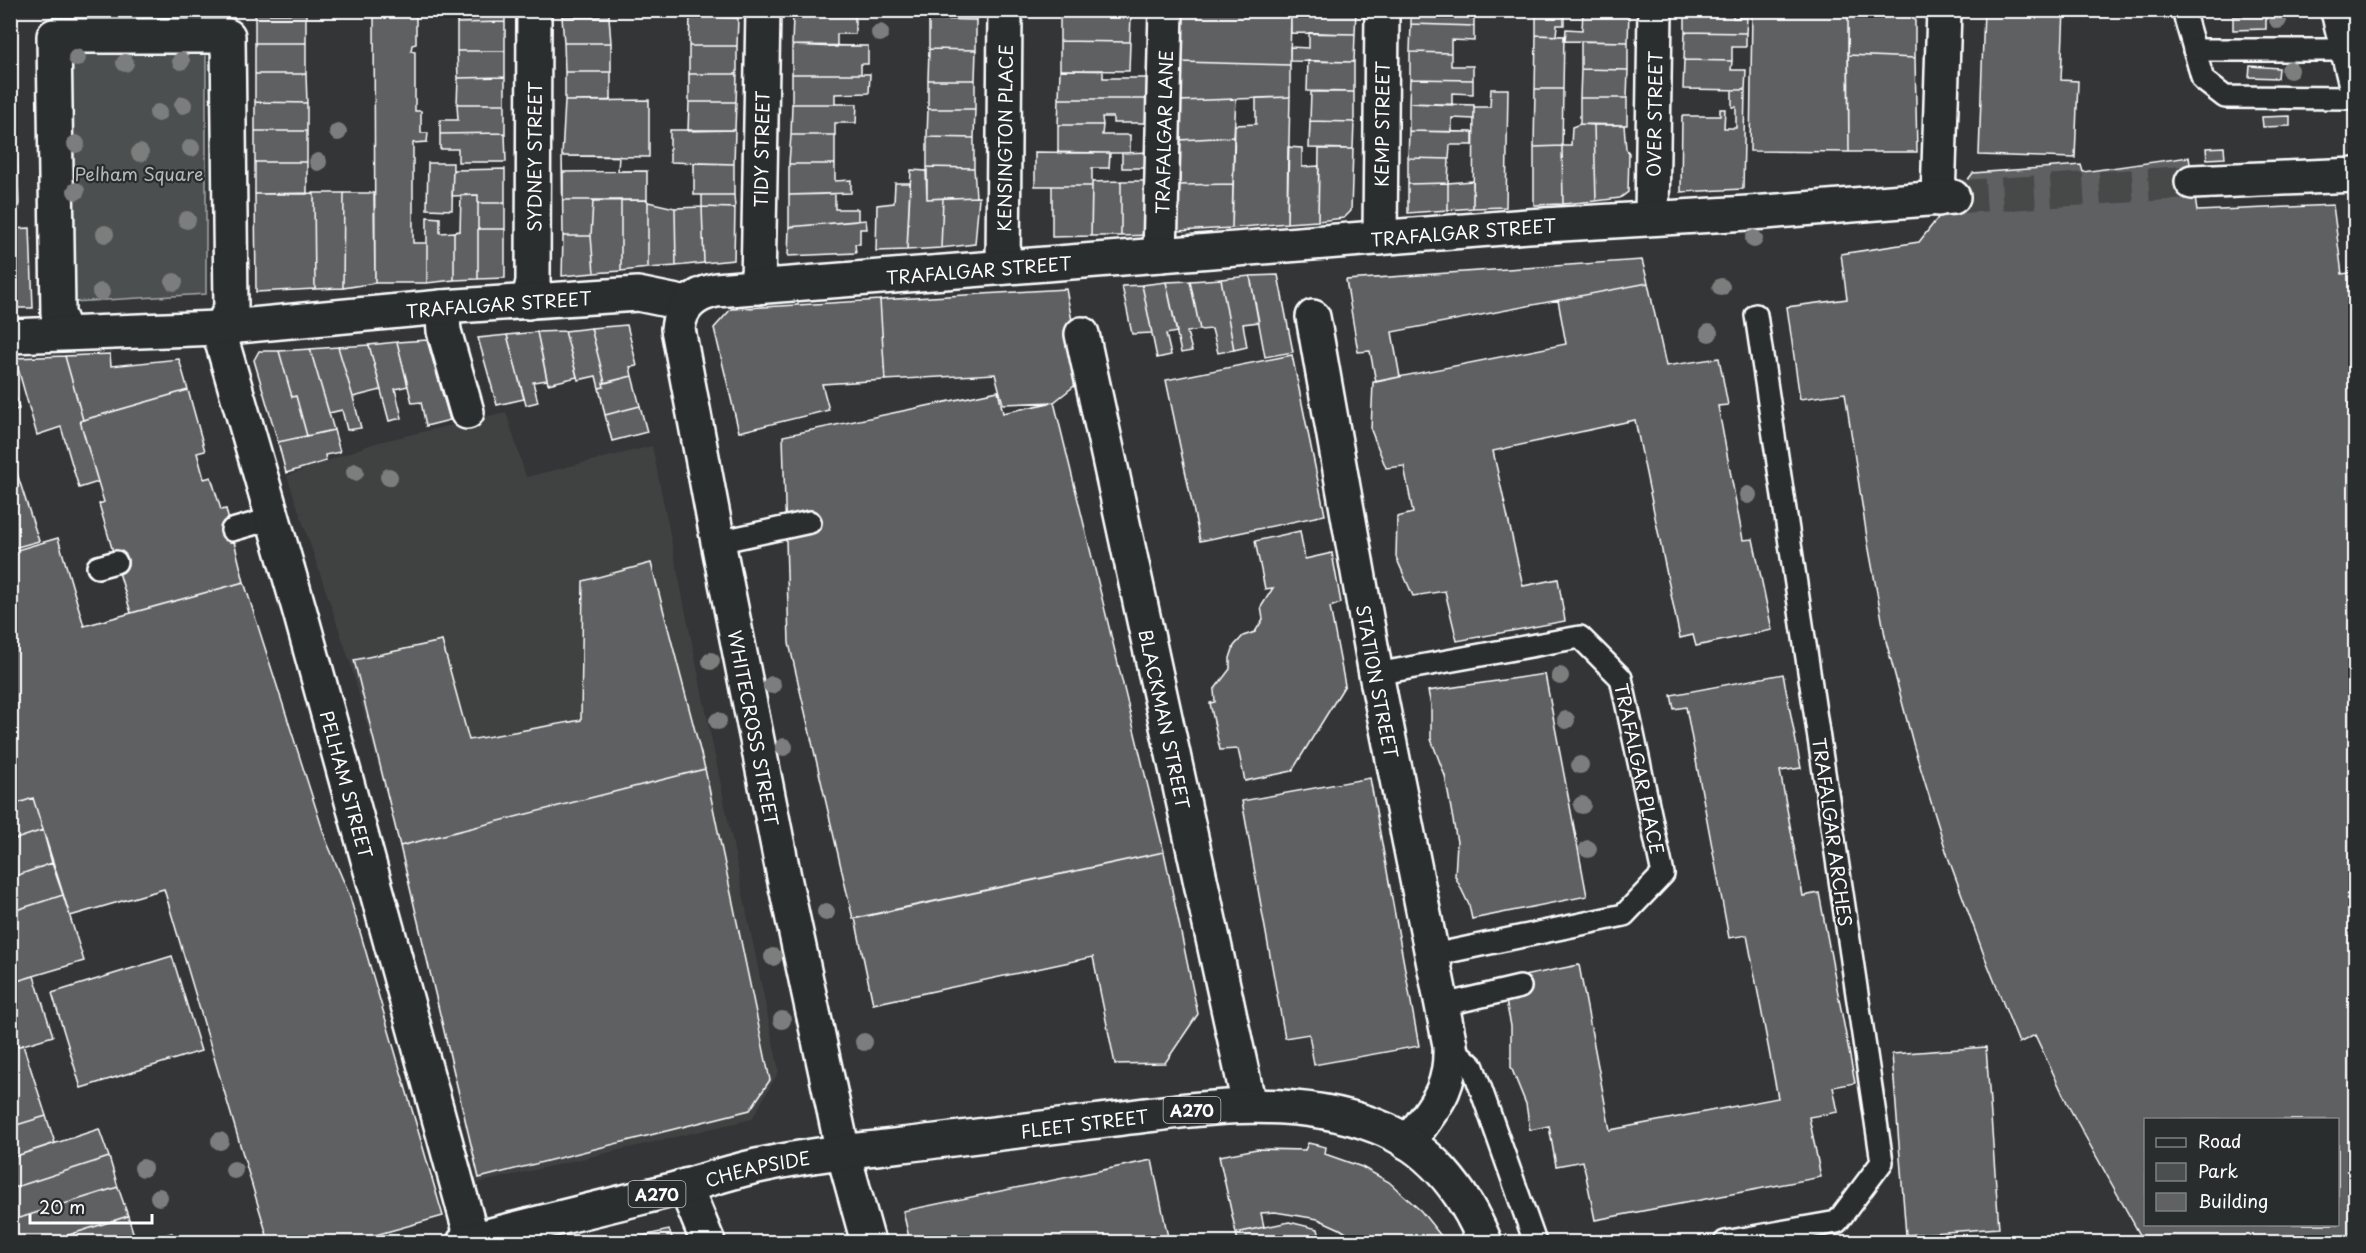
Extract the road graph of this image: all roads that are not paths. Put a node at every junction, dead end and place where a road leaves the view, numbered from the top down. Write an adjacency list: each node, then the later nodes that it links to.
1 (534, 10): 22 (street, SYDNEY STREET)
2 (763, 10): 21 (street, TIDY STREET)
3 (1005, 10): 20 (street, KENSINGTON PLACE)
4 (1166, 10): 19 (street, TRAFALGAR LANE)
5 (1382, 10): 18 (street, KEMP STREET)
6 (1655, 10): 17 (street, OVER STREET)
7 (1944, 10): 17 (street, TRAFALGAR STREET)
8 (2183, 10): 11 (lane)
9 (2337, 10): 12 (street)
10 (228, 23): 27 (street); 28 (street)
11 (2194, 50): 12 (lane); 14 (lane)
12 (2348, 50): 13 (street)
13 (2355, 85)
14 (2355, 98)
15 (2355, 175): 16 (street)
16 (2192, 182)
17 (1652, 218): 18 (street, TRAFALGAR STREET)
18 (1380, 238): 19 (street, TRAFALGAR STREET)
19 (1160, 255): 20 (street, TRAFALGAR STREET)
20 (1003, 267): 21 (street, TRAFALGAR STREET)
21 (758, 287): 23 (street, TRAFALGAR STREET)
22 (528, 302): 23 (street, TRAFALGAR STREET); 24 (street, TRAFALGAR STREET)
23 (687, 304): 35 (street, WHITECROSS STREET)
24 (442, 307): 27 (street, TRAFALGAR STREET); 31 (street)
25 (1756, 315): 50 (lane, TRAFALGAR ARCHES)
26 (1313, 317): 36 (street, STATION STREET)
27 (220, 328): 28 (street, TRAFALGAR STREET); 32 (street, PELHAM STREET)
28 (66, 333): 30 (street, TRAFALGAR STREET)
29 (1082, 334): 41 (street, BLACKMAN STREET)
30 (10, 336)
31 (467, 412)
32 (274, 518): 34 (lane); 45 (street, PELHAM STREET)
33 (810, 522): 35 (lane)
34 (232, 530)
35 (718, 542): 43 (street, WHITECROSS STREET)
36 (1376, 674): 37 (street, STATION STREET); 37 (lane, TRAFALGAR PLACE)
37 (1433, 955): 39 (street, STATION STREET)
38 (1520, 987): 39 (lane)
39 (1443, 1005): 40 (street, STATION STREET)
40 (1450, 1045): 42 (street, STATION STREET); 49 (lane)
41 (1249, 1105): 42 (street, FLEET STREET / A270); 43 (street, FLEET STREET / A270)
42 (1408, 1143): 48 (street, FLEET STREET / A270)
43 (843, 1152): 44 (street, CHEAPSIDE / A270); 47 (street, WHITECROSS STREET)
44 (685, 1186): 45 (street, CHEAPSIDE / A270); 46 (street)
45 (470, 1242)
46 (708, 1242)
47 (868, 1242)
48 (1485, 1242)
49 (1536, 1242)
50 (1725, 1242)

